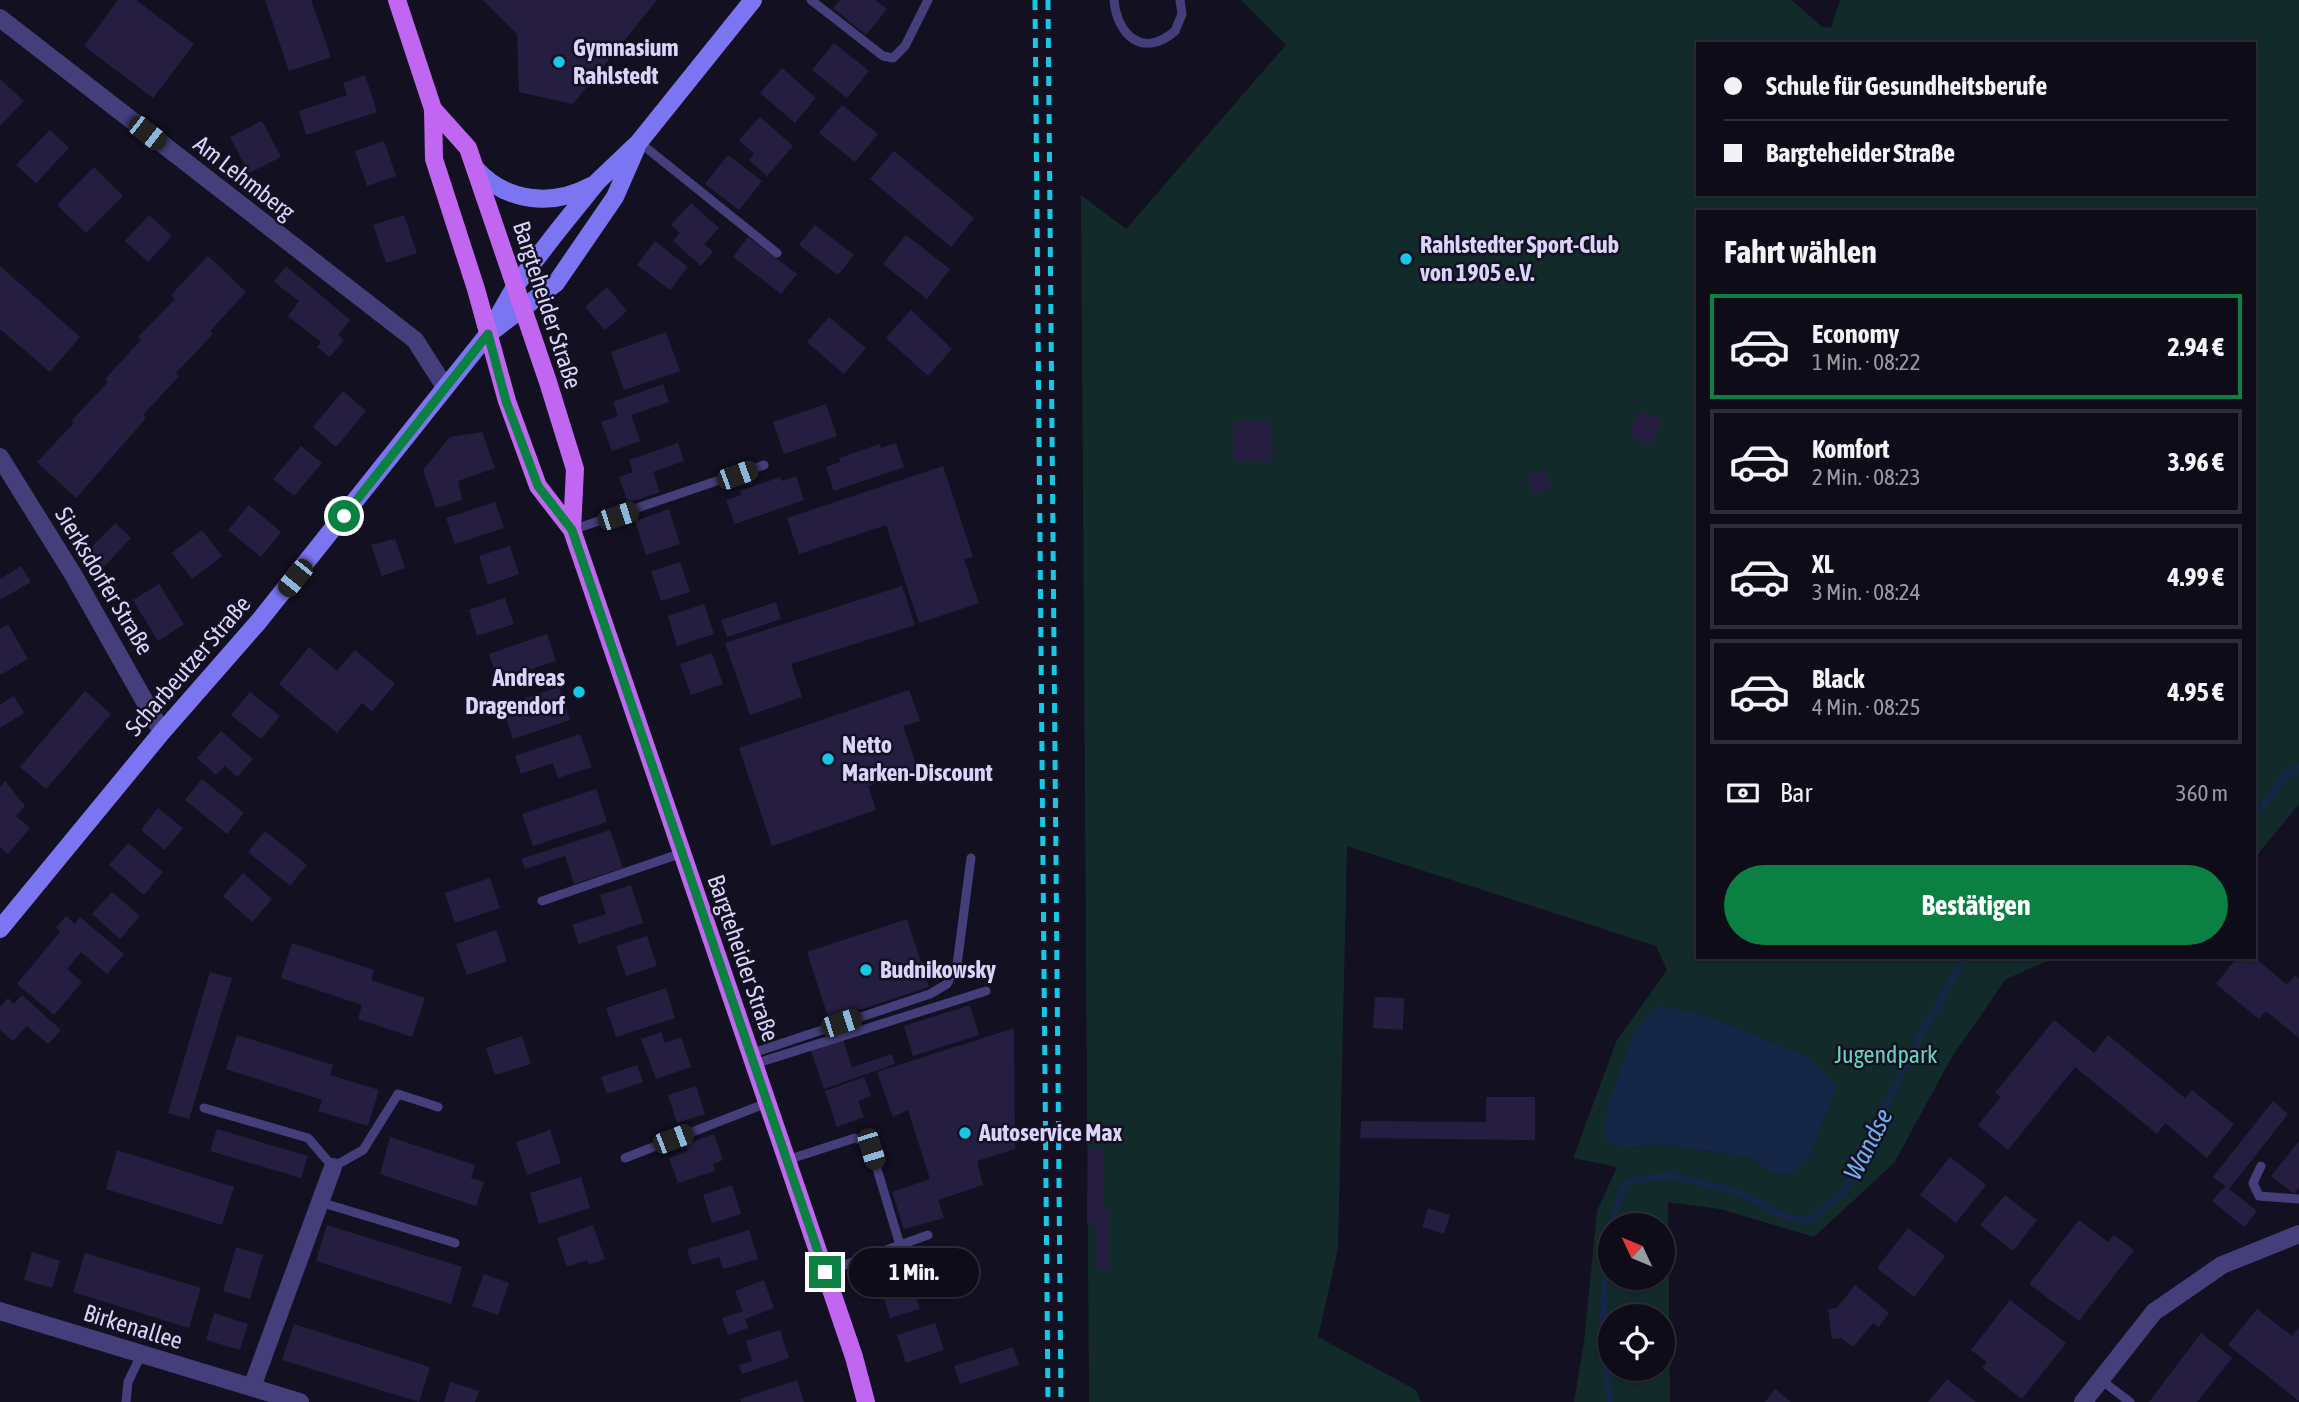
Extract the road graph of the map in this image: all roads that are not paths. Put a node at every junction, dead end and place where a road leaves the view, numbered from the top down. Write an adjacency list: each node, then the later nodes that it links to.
1 (397, 0): 8 (main road, Bargteheider Straße)
2 (753, 0): 9 (main road, Scharbeutzer Straße)
3 (811, 0): 4 (lane)
4 (929, 0)
5 (1114, 0): 6 (lane)
6 (1181, 0)
7 (0, 18): 16 (street, Am Lehmberg)
8 (433, 109): 10 (main road, Bargteheider Straße); 15 (main road, Bargteheider Straße)
9 (639, 142): 11 (main road, Scharbeutzer Straße); 12 (lane); 14 (main road, Scharbeutzer Straße)
10 (475, 169): 11 (main road); 13 (main road, Bargteheider Straße)
11 (597, 182): 13 (main road, Scharbeutzer Straße)
12 (778, 253)
13 (516, 285): 14 (main road, Bargteheider Straße); 15 (main road, Scharbeutzer Straße)
14 (524, 310): 15 (main road, Scharbeutzer Straße); 19 (main road, Bargteheider Straße)
15 (488, 334): 16 (main road, Scharbeutzer Straße); 19 (main road, Bargteheider Straße)
16 (445, 387): 20 (main road, Scharbeutzer Straße)
17 (0, 457): 20 (street, Sierksdorfer Straße)
18 (764, 465): 19 (lane)
19 (572, 530): 21 (main road, Bargteheider Straße)
20 (162, 732): 24 (main road, Scharbeutzer Straße)
21 (682, 853): 23 (lane); 26 (main road, Bargteheider Straße)
22 (971, 858): 26 (lane)
23 (542, 901)
24 (0, 929)
25 (986, 991): 26 (lane)
26 (752, 1059): 27 (main road, Bargteheider Straße)
27 (767, 1103): 30 (lane); 31 (main road, Bargteheider Straße)
28 (438, 1107): 33 (lane)
29 (204, 1108): 33 (lane)
30 (625, 1158)
31 (787, 1160): 39 (lane); 40 (main road, Bargteheider Straße)
32 (2261, 1166): 34 (lane)
33 (333, 1167): 35 (street)
34 (2299, 1199)
35 (320, 1202): 38 (lane); 44 (street)
36 (2299, 1234): 43 (street)
37 (929, 1235): 39 (lane)
38 (455, 1243)
39 (900, 1245): 40 (lane)
40 (825, 1272): 47 (main road, Bargteheider Straße)
41 (0, 1311): 42 (street, Birkenallee)
42 (141, 1355): 44 (street, Birkenallee); 45 (lane)
43 (2101, 1380): 48 (street); 49 (lane)
44 (252, 1387): 46 (street, Birkenallee)
45 (127, 1402)
46 (300, 1402)
47 (866, 1402)
48 (2083, 1402)
49 (2130, 1402)

